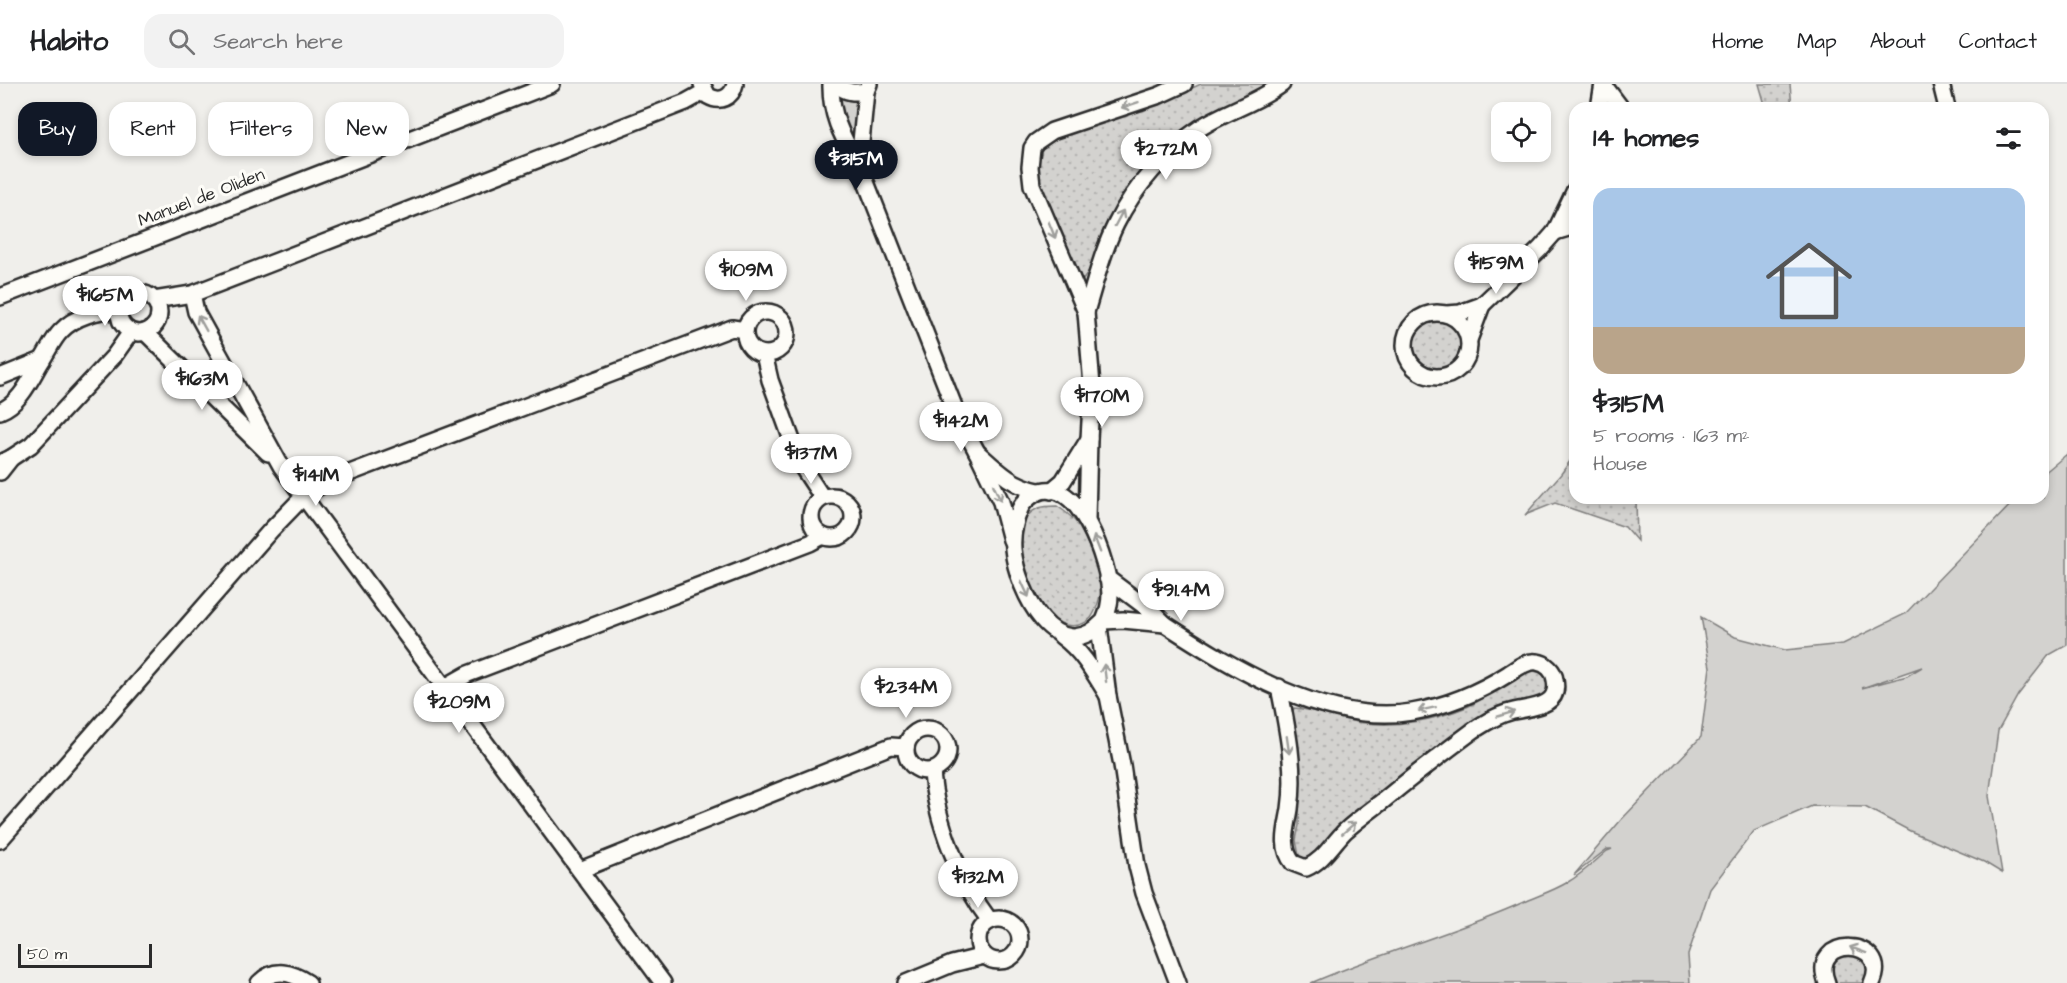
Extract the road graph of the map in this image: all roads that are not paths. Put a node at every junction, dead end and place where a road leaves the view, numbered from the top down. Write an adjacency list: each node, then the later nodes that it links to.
1 (552, 84): 18 (street, Manuel de Oliden)
2 (735, 84): 9 (street)
3 (831, 84): 13 (street)
4 (837, 84): 8 (street)
5 (1184, 84): 22 (street, one-way to 22)
6 (1282, 84): 22 (street, one-way to 6)
7 (1941, 84): 12 (street)
8 (868, 87): 13 (street)
9 (703, 88): 17 (street)
10 (1600, 102): 11 (street)
11 (1616, 102)
12 (1946, 102)
13 (864, 177): 32 (street)
14 (1569, 203): 16 (street)
15 (1569, 228): 16 (street)
16 (1555, 232): 20 (street)
17 (192, 294): 19 (street); 34 (street, one-way to 17)
18 (0, 297)
19 (154, 300): 21 (street); 25 (street)
20 (1482, 305): 23 (street); 26 (street)
21 (119, 309): 25 (street); 28 (street)
22 (1086, 312): 31 (street)
23 (1447, 314): 26 (street); 26 (street)
24 (745, 330): 27 (street); 27 (street); 37 (street)
25 (138, 332): 33 (street); 34 (street)
26 (1469, 340)
27 (764, 354): 38 (street)
28 (42, 360): 29 (street); 30 (street)
29 (0, 377)
30 (0, 411)
31 (1089, 439): 36 (street); 39 (street)
32 (977, 452): 36 (street); 41 (street, one-way to 41)
33 (6, 460): 35 (street)
34 (281, 466): 37 (street)
35 (0, 472)
36 (1045, 491): 39 (street); 41 (street)
37 (304, 496): 46 (street); 51 (street)
38 (822, 497): 40 (street); 40 (street)
39 (1086, 519): 42 (street, one-way to 39)
40 (823, 536): 46 (street)
41 (1013, 548): 45 (street, one-way to 45)
42 (1107, 578): 43 (street); 44 (street)
43 (1102, 623): 44 (street); 45 (street); 48 (street, one-way to 43)
44 (1165, 624): 47 (street)
45 (1061, 636): 48 (street)
46 (445, 687): 52 (street)
47 (1279, 687): 47 (street, one-way to 47)
48 (1108, 696): 59 (street)
49 (906, 747): 50 (street); 50 (street); 52 (street)
50 (932, 771): 53 (street)
51 (0, 840)
52 (580, 870): 57 (street)
53 (990, 921): 54 (street); 54 (street)
54 (984, 956): 58 (street)
55 (259, 983): 56 (street)
56 (309, 983)
57 (663, 983)
58 (906, 983)
59 (1178, 983)
60 (1827, 983): 61 (street, one-way to 60)
61 (1872, 983)

